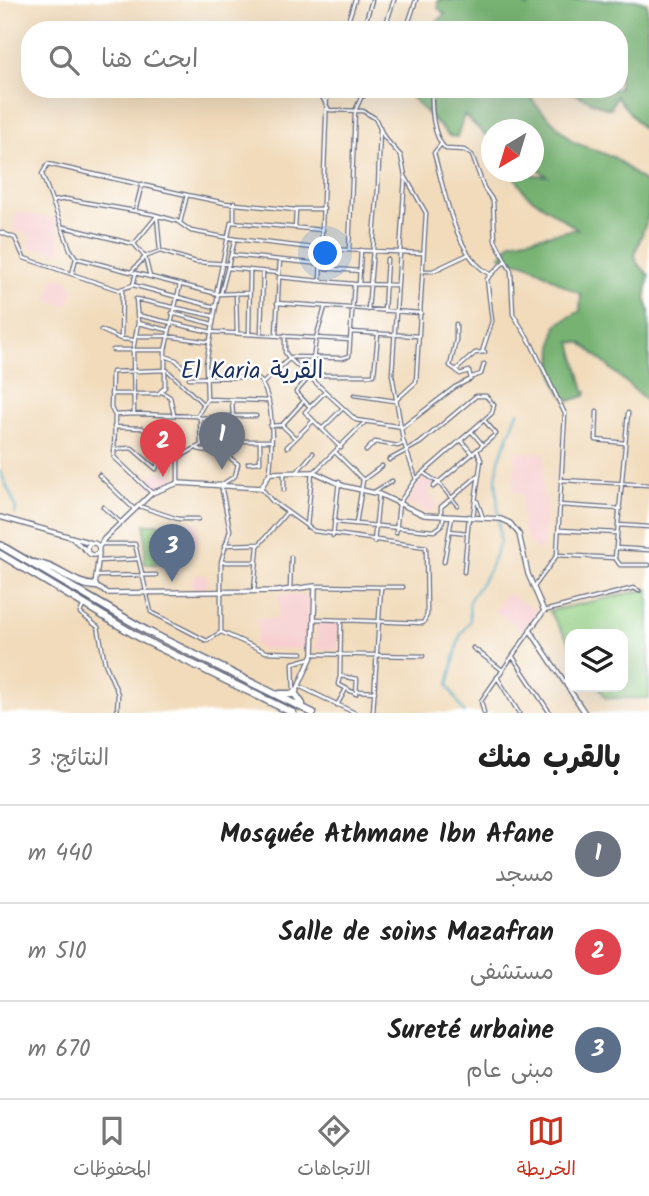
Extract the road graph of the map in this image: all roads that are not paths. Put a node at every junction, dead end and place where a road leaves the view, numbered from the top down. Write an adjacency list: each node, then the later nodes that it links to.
1 (355, 0): 5 (street)
2 (372, 0): 6 (street)
3 (394, 0): 7 (street)
4 (416, 0): 8 (street)
5 (348, 21)
6 (366, 21)
7 (387, 21)
8 (409, 21)
9 (323, 98): 13 (street)
10 (328, 98): 13 (street)
11 (362, 98): 14 (street)
12 (431, 98): 16 (street)
13 (329, 110): 14 (street); 22 (street)
14 (355, 110): 15 (street); 36 (street)
15 (380, 124): 17 (street); 39 (street)
16 (440, 144): 42 (street); 48 (street)
17 (405, 176): 40 (street); 41 (street)
18 (142, 184): 19 (street); 20 (street); 24 (street)
19 (187, 195): 21 (street); 27 (street)
20 (54, 201): 24 (street); 28 (street)
21 (234, 202): 23 (street); 26 (street)
22 (324, 209): 23 (street); 30 (street)
23 (296, 210): 29 (street)
24 (135, 211): 25 (street)
25 (157, 216): 27 (street); 34 (street); 38 (street)
26 (234, 222): 29 (street); 32 (street)
27 (180, 223): 32 (street)
28 (64, 227): 34 (street); 45 (street)
29 (295, 228): 30 (street)
30 (323, 230): 35 (street)
31 (0, 232): 58 (street)
32 (229, 237): 33 (street); 49 (street)
33 (235, 239): 35 (street); 43 (street)
34 (134, 244): 44 (street)
35 (322, 248): 36 (street); 51 (street)
36 (349, 250): 37 (street)
37 (361, 250): 39 (street); 53 (street)
38 (160, 251): 44 (street); 49 (street)
39 (372, 251): 40 (street); 63 (street)
40 (399, 252): 41 (street); 67 (street)
41 (423, 253): 54 (street)
42 (469, 254): 54 (street); 57 (street)
43 (231, 255): 47 (street); 50 (street)
44 (145, 257): 55 (street); 60 (street)
45 (76, 258): 55 (street); 58 (street)
46 (387, 259): 66 (street)
47 (280, 260): 51 (street); 59 (street)
48 (505, 261): 57 (street); 186 (street)
49 (223, 263): 50 (street); 71 (street)
50 (228, 266): 52 (street); 71 (street)
51 (321, 266): 53 (street); 61 (street)
52 (250, 271): 56 (street); 70 (street)
53 (360, 271): 62 (street)
54 (423, 271): 82 (street)
55 (133, 272): 60 (street); 64 (street)
56 (263, 272): 59 (street); 95 (street)
57 (490, 274): 118 (street)
58 (72, 275): 68 (street)
59 (279, 275): 61 (street); 73 (street)
60 (150, 277): 65 (street)
61 (320, 281): 62 (street)
62 (356, 284): 63 (street); 77 (street)
63 (369, 284): 66 (street); 78 (street)
64 (133, 285): 68 (street); 72 (street)
65 (180, 285): 71 (street); 72 (street)
66 (385, 285): 67 (street); 79 (street)
67 (398, 285): 80 (street)
68 (120, 289): 104 (street)
69 (236, 293): 70 (street); 71 (street); 92 (street)
70 (248, 293): 93 (street)
71 (218, 294): 75 (street)
72 (177, 297): 74 (street); 75 (street)
73 (277, 303): 76 (street); 96 (street)
74 (174, 306): 81 (street); 83 (street); 84 (street)
75 (215, 307): 84 (street)
76 (325, 307): 77 (street); 103 (street)
77 (352, 309): 78 (street); 94 (street)
78 (368, 310): 79 (street)
79 (384, 311): 80 (street)
80 (396, 312): 82 (street); 98 (street)
81 (172, 313): 85 (street); 87 (street)
82 (421, 313): 102 (street)
83 (137, 315): 85 (street); 86 (street)
84 (213, 316): 87 (street)
85 (170, 322): 90 (street); 91 (street)
86 (138, 323): 90 (street); 100 (street)
87 (212, 324): 91 (street)
88 (456, 324): 118 (street)
89 (101, 330): 104 (street)
90 (168, 330): 101 (street)
91 (211, 332): 92 (street); 107 (street)
92 (237, 332): 93 (street)
93 (249, 332): 95 (street)
94 (351, 332): 97 (street); 106 (street)
95 (261, 333): 96 (street)
96 (276, 334): 99 (street)
97 (378, 334): 98 (street); 119 (street)
98 (396, 334): 102 (street); 135 (street)
99 (285, 335): 103 (street); 112 (street)
100 (138, 336): 101 (street); 105 (street)
101 (167, 336): 107 (street); 110 (street)
102 (419, 336): 135 (street)
103 (316, 338): 106 (street); 113 (street)
104 (121, 339): 105 (street)
105 (135, 340): 109 (street)
106 (350, 340): 113 (street)
107 (209, 342): 122 (street)
108 (114, 350): 109 (street)
109 (133, 350): 110 (street); 115 (street)
110 (165, 350): 111 (street)
111 (165, 356): 116 (street); 117 (street)
112 (289, 358): 113 (street); 119 (street); 123 (street)
113 (312, 358): 119 (street)
114 (484, 364): 120 (street)
115 (134, 370): 116 (street); 127 (street); 128 (street)
116 (166, 370): 124 (street); 136 (street)
117 (186, 370)
118 (456, 370): 120 (street)
119 (310, 376): 126 (street); 134 (street)
120 (472, 377): 152 (street)
121 (189, 378): 122 (street)
122 (206, 378): 123 (street); 131 (street)
123 (264, 383): 133 (street)
124 (165, 387): 125 (street); 129 (street)
125 (161, 391): 128 (street); 129 (street)
126 (325, 392): 137 (street); 138 (street)
127 (111, 394): 128 (street); 142 (street)
128 (134, 394): 141 (street)
129 (166, 394): 143 (street)
130 (354, 395): 135 (street)
131 (207, 399): 132 (street); 136 (street)
132 (232, 401): 133 (street); 144 (street)
133 (269, 401): 151 (street)
134 (304, 401): 137 (street); 150 (street)
135 (395, 401): 152 (street)
136 (203, 404): 146 (street)
137 (310, 407): 148 (street)
138 (343, 408): 149 (street); 154 (street)
139 (597, 411): 162 (street)
140 (628, 413): 162 (street)
141 (134, 414): 142 (street); 143 (street)
142 (115, 415): 153 (street)
143 (174, 415): 146 (street)
144 (233, 416): 145 (street); 146 (street)
145 (256, 416)
146 (198, 417): 167 (street)
147 (484, 420): 155 (street); 163 (street); 170 (street)
148 (313, 421): 154 (street); 156 (street)
149 (365, 422): 152 (street); 165 (street)
150 (282, 425): 151 (street); 156 (street)
151 (270, 426): 160 (street)
152 (403, 426): 161 (street)
153 (114, 427): 166 (street); 166 (street)
154 (322, 429): 165 (street)
155 (471, 430): 158 (street); 163 (street)
156 (295, 438): 164 (street)
157 (260, 440): 159 (street); 160 (street); 175 (street)
158 (461, 440): 173 (street); 180 (street)
159 (217, 441)
160 (270, 441): 178 (street)
161 (404, 443): 169 (street); 170 (street)
162 (625, 443): 191 (street)
163 (483, 445): 168 (street)
164 (286, 447)
165 (341, 448): 172 (street)
166 (114, 449): 199 (street)
167 (198, 449): 189 (street); 192 (street)
168 (477, 450): 173 (street); 183 (street)
169 (366, 451)
170 (407, 451): 174 (street); 184 (street)
171 (313, 453): 179 (street)
172 (336, 453): 177 (street); 185 (street)
173 (473, 454): 190 (street)
174 (389, 460)
175 (248, 463)
176 (383, 466): 185 (street)
177 (313, 472): 179 (street); 187 (street); 221 (street)
178 (270, 473): 181 (street); 195 (street)
179 (297, 473): 181 (street)
180 (424, 473): 184 (street); 190 (street)
181 (284, 474): 196 (street)
182 (99, 475): 207 (street)
183 (479, 475): 201 (street); 202 (street)
184 (416, 479): 203 (street)
185 (363, 480): 197 (street)
186 (562, 480): 191 (street); 205 (street)
187 (339, 481): 197 (street); 216 (street)
188 (392, 481): 198 (street)
189 (178, 483): 192 (street); 199 (street)
190 (439, 483): 194 (street); 201 (street)
191 (622, 483): 193 (street); 208 (street)
192 (221, 485): 195 (street); 235 (street)
193 (649, 485)
194 (433, 487)
195 (261, 488): 209 (street)
196 (284, 490)
197 (360, 490): 198 (street); 218 (street)
198 (373, 492): 200 (street)
199 (152, 493): 207 (street)
200 (379, 494): 203 (street); 219 (street)
201 (452, 497): 204 (street); 210 (street)
202 (477, 500): 212 (street); 214 (street)
203 (399, 503): 210 (street); 222 (street)
204 (457, 505)
205 (560, 505): 208 (street); 224 (street)
206 (103, 507): 217 (street)
207 (137, 508): 215 (street); 217 (street)
208 (620, 509): 220 (street)
209 (287, 512): 221 (street); 233 (street)
210 (443, 515): 211 (street); 222 (street)
211 (452, 516): 212 (street); 225 (street)
212 (471, 516): 214 (street); 227 (street)
213 (0, 517): 230 (street)
214 (483, 518): 260 (street)
215 (198, 519)
216 (334, 522): 218 (street); 229 (street)
217 (121, 523): 236 (street)
218 (356, 524): 219 (street)
219 (375, 525): 222 (street); 231 (street)
220 (618, 525): 223 (street); 228 (street)
221 (307, 527): 229 (street)
222 (397, 527): 226 (street)
223 (649, 527)
224 (559, 530): 228 (street); 241 (street)
225 (449, 531): 227 (street); 248 (street)
226 (396, 533)
227 (467, 533): 252 (street)
228 (617, 533): 237 (street)
229 (332, 536): 231 (street)
230 (72, 539): 232 (street); 239 (street)
231 (374, 542): 270 (street)
232 (93, 543): 236 (street); 236 (street); 239 (street)
233 (259, 544): 235 (street); 247 (street)
234 (0, 545): 249 (highway)
235 (225, 545): 246 (street)
236 (101, 546): 239 (street); 244 (street); 245 (street)
237 (616, 548): 238 (street); 243 (street)
238 (649, 550)
239 (88, 552): 251 (street)
240 (0, 554): 266 (highway)
241 (557, 555): 243 (street); 260 (street)
242 (291, 557): 262 (street)
243 (615, 558): 250 (street)
244 (137, 559): 245 (street); 255 (street)
245 (97, 561): 251 (street)
246 (221, 562): 247 (street); 261 (street)
247 (255, 562): 263 (street)
248 (444, 562)
249 (30, 563): 256 (highway); 285 (highway)
250 (649, 565)
251 (96, 568): 254 (street)
252 (464, 572)
253 (156, 575): 255 (street)
254 (97, 576): 255 (street); 256 (street)
255 (143, 576): 265 (street)
256 (96, 586): 265 (street)
257 (315, 586): 258 (street); 262 (street); 268 (street)
258 (381, 587): 259 (street); 270 (street)
259 (403, 587)
260 (534, 587): 267 (street)
261 (221, 590): 263 (street); 265 (street); 272 (street)
262 (290, 590): 263 (street)
263 (254, 591)
264 (639, 591): 267 (street)
265 (146, 593): 272 (street)
266 (83, 606): 290 (street); 291 (highway)
267 (544, 611): 271 (street)
268 (314, 619): 269 (street); 277 (street)
269 (341, 620): 270 (street); 275 (street)
270 (379, 621): 276 (street)
271 (530, 630): 279 (street); 298 (street)
272 (221, 632): 274 (street)
273 (474, 648): 280 (street)
274 (302, 653)
275 (340, 654): 276 (street); 277 (street); 281 (street)
276 (379, 655): 278 (street); 287 (street)
277 (312, 656): 283 (street); 288 (street)
278 (423, 656)
279 (512, 656): 280 (street); 297 (street)
280 (501, 669): 282 (street)
281 (340, 676): 284 (street); 286 (street)
282 (496, 676): 295 (street); 296 (street)
283 (299, 686): 288 (street); 289 (street)
284 (346, 689): 286 (street); 289 (street)
285 (266, 690): 288 (highway); 292 (highway)
286 (356, 691): 287 (street)
287 (375, 692): 294 (street)
288 (295, 694): 292 (highway)
289 (337, 705): 293 (street)
290 (117, 713)
291 (293, 713)
292 (313, 713)
293 (355, 713)
294 (373, 713)
295 (484, 713)
296 (519, 713)
297 (550, 713)
298 (585, 713)

